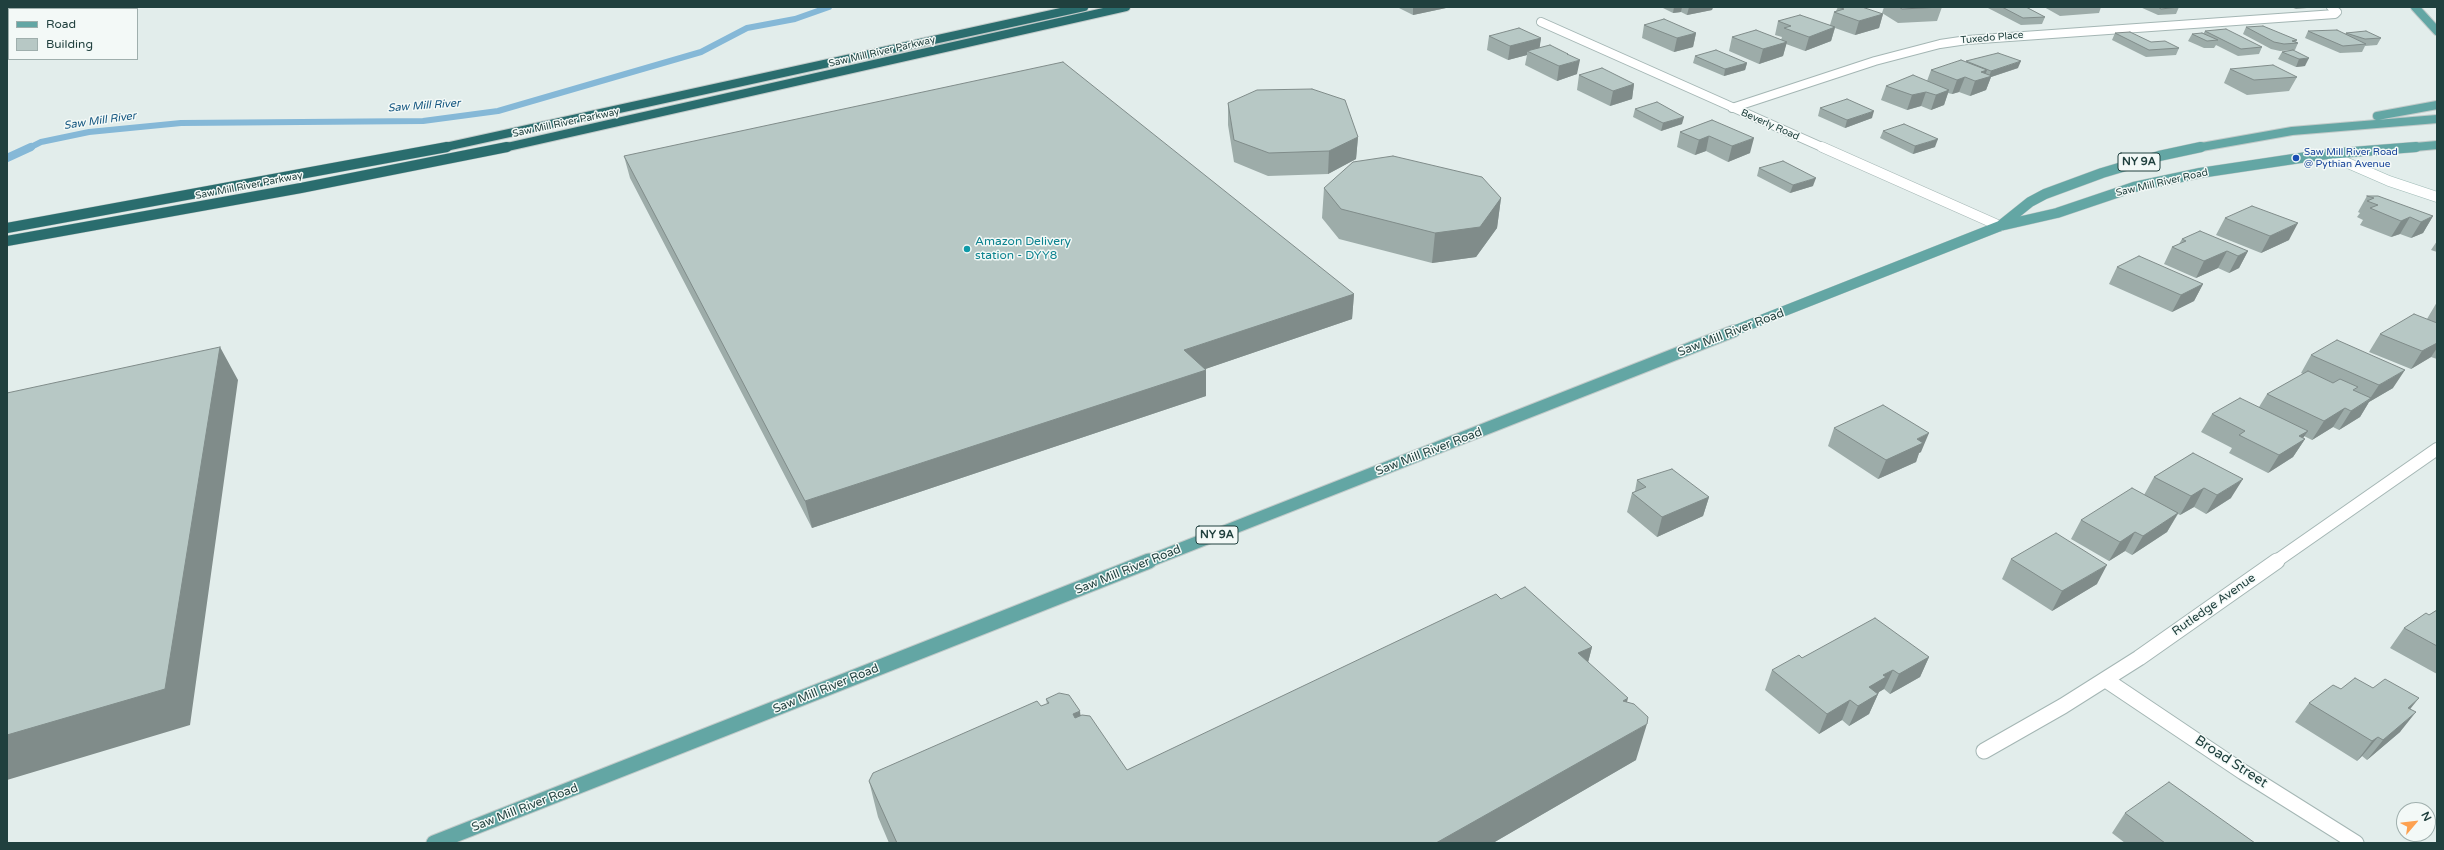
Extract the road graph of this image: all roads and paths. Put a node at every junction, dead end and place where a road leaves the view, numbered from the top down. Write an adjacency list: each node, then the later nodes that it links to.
1 (1084, 7): 15 (highway, Saw Mill River Parkway)
2 (1126, 7): 16 (highway, Saw Mill River Parkway)
3 (2331, 7): 8 (street, Tuxedo Place)
4 (2415, 7): 6 (main road)
5 (1541, 22): 8 (street, Beverly Road)
6 (2437, 31)
7 (2437, 105): 10 (main road)
8 (1732, 108): 14 (street, Beverly Road)
9 (2437, 119): 10 (main road, NY 9A)
10 (2292, 131): 14 (main road, Saw Mill River Road / NY 9A)
11 (2437, 145): 12 (main road, NY 9A)
12 (2327, 154): 13 (street); 14 (main road, Saw Mill River Road / NY 9A)
13 (2437, 197)
14 (2000, 226): 20 (main road, Saw Mill River Road / NY 9A)
15 (7, 228)
16 (7, 241)
17 (2437, 448): 18 (street, Rutledge Avenue)
18 (2106, 680): 19 (street, Rutledge Avenue); 21 (street, Broad Street)
19 (1984, 751)
20 (434, 843)
21 (2356, 843)

